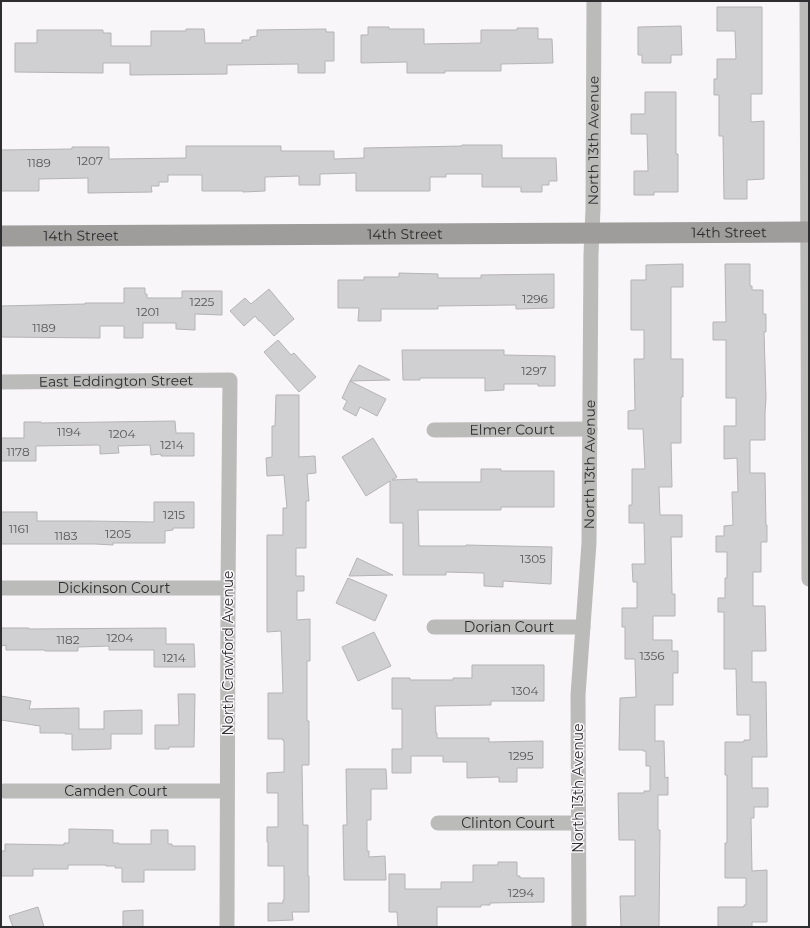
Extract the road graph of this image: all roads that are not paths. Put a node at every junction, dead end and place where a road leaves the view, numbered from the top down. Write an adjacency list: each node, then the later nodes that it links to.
1 (594, 1): 3 (street, North 13th Avenue)
2 (807, 1): 4 (street)
3 (592, 232): 4 (street, 14th Street); 5 (street, 14th Street); 8 (street, North 13th Avenue)
4 (809, 232): 10 (street)
5 (1, 236)
6 (230, 380): 7 (street, East Eddington Street); 12 (street, North Crawford Avenue)
7 (1, 382)
8 (590, 429): 9 (street, Elmer Court); 14 (street, North 13th Avenue)
9 (434, 430)
10 (809, 579)
11 (1, 588): 12 (street, Dickinson Court)
12 (228, 588): 16 (street, North Crawford Avenue)
13 (434, 627): 14 (street, Dorian Court)
14 (583, 627): 18 (street, North 13th Avenue)
15 (4, 791): 16 (street, Camden Court)
16 (227, 791): 19 (street, North Crawford Avenue)
17 (438, 823): 18 (street, Clinton Court)
18 (578, 823): 20 (street, North 13th Avenue)
19 (227, 927)
20 (579, 927)

